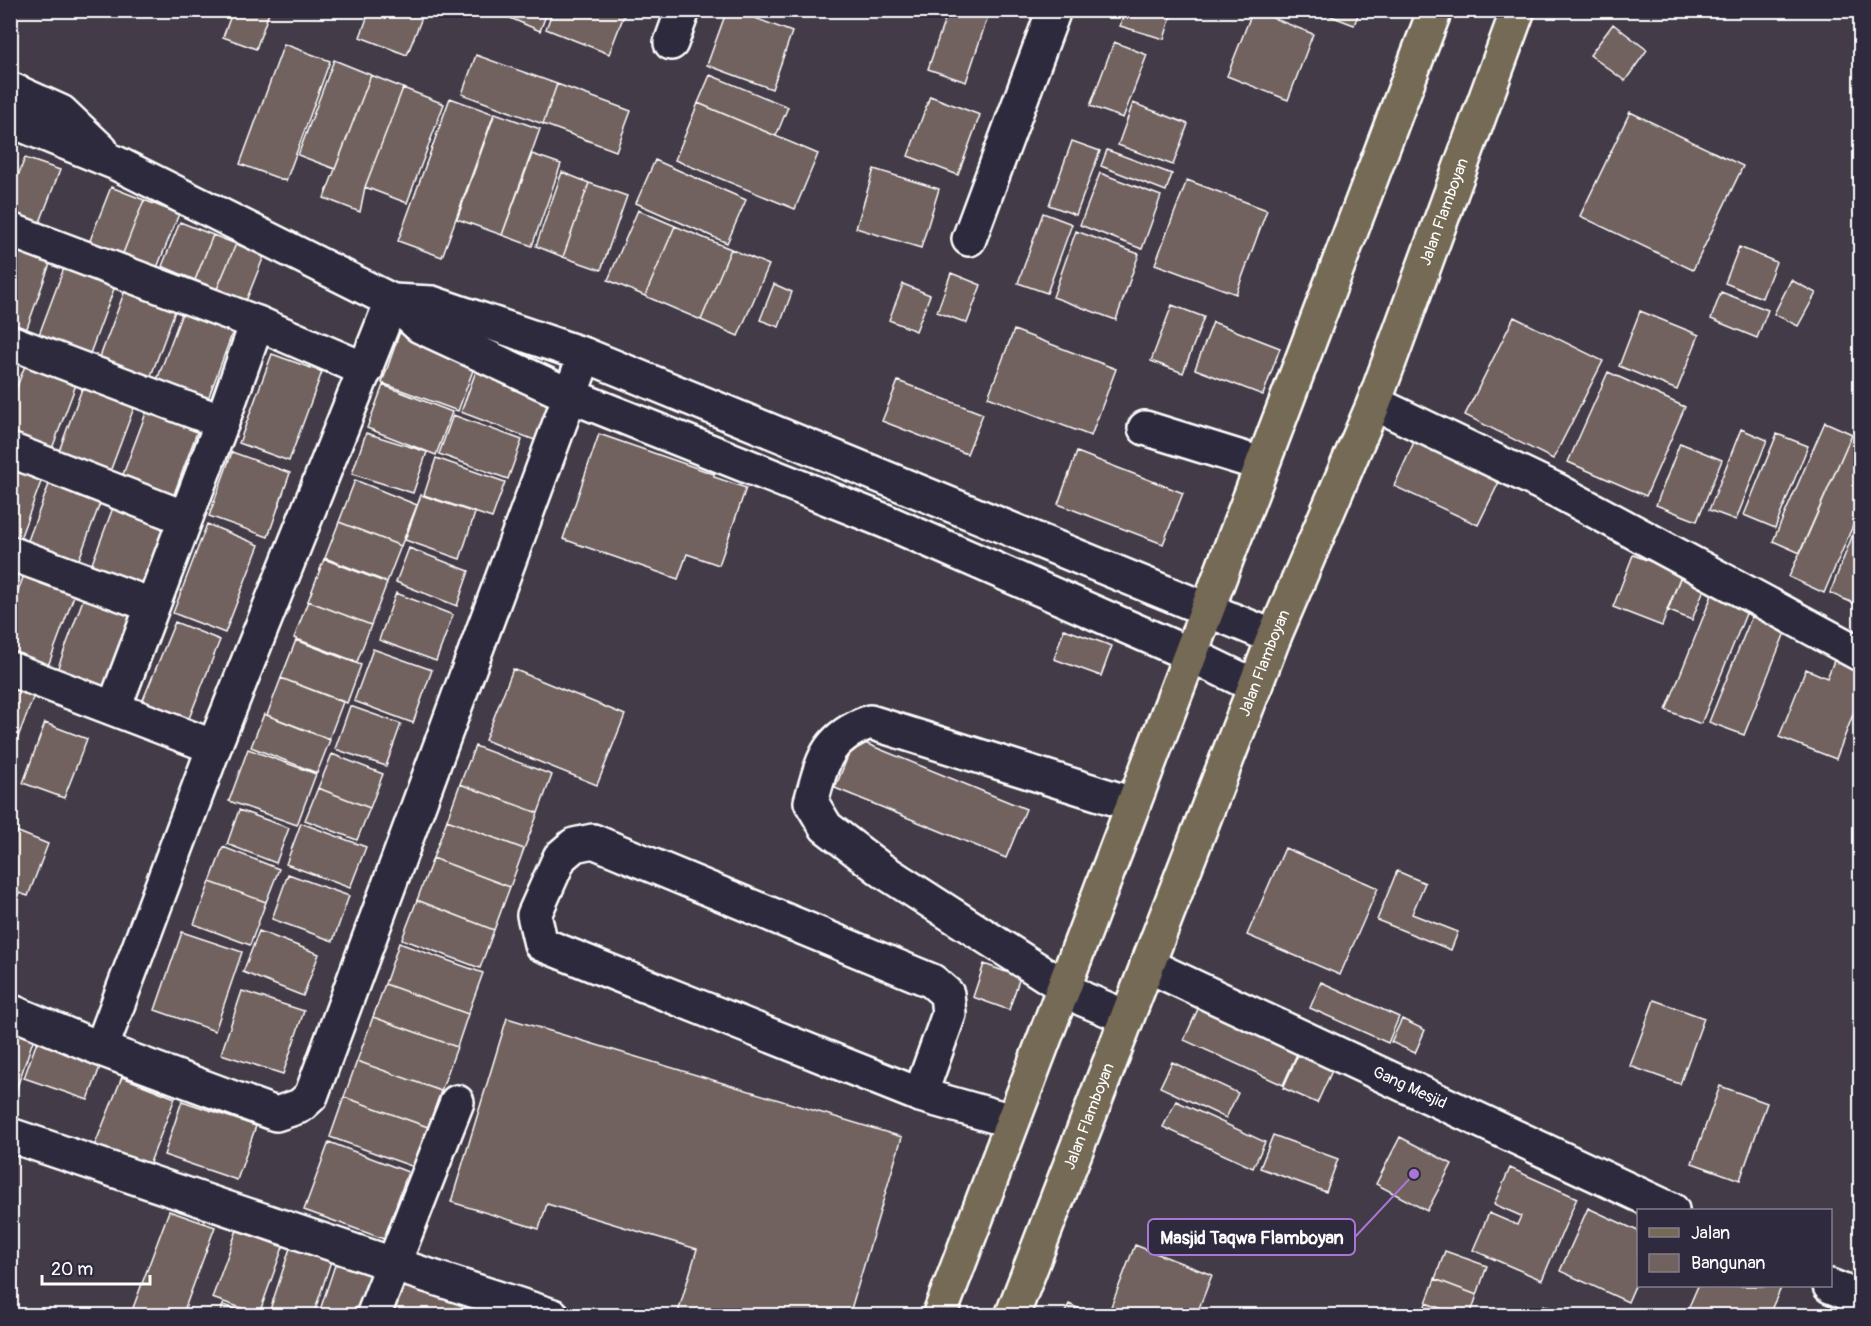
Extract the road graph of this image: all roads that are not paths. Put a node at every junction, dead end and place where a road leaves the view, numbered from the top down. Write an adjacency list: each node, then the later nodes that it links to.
1 (683, 10): 5 (street)
2 (1053, 10): 10 (street)
3 (1435, 10): 21 (main road)
4 (1518, 10): 17 (main road, Jalan Flamboyan)
5 (671, 43)
6 (10, 89): 8 (street)
7 (10, 120): 8 (street)
8 (116, 163): 11 (street)
9 (10, 230): 12 (street)
10 (969, 239)
11 (392, 301): 14 (street); 15 (street); 16 (street)
12 (257, 322): 15 (street); 18 (street)
13 (10, 342): 18 (street)
14 (585, 355): 16 (street); 25 (street)
15 (366, 370): 32 (street)
16 (569, 395): 27 (street); 38 (street)
17 (1374, 403): 26 (main road, Jalan Flamboyan); 28 (street)
18 (222, 423): 22 (street)
19 (1145, 428): 21 (street)
20 (10, 450): 22 (street)
21 (1261, 464): 25 (main road)
22 (185, 518): 24 (street)
23 (10, 553): 24 (street)
24 (151, 605): 31 (street)
25 (1206, 609): 26 (street); 27 (main road)
26 (1274, 637): 30 (main road, Jalan Flamboyan)
27 (1189, 654): 30 (street); 33 (main road)
28 (1860, 654)
29 (10, 669): 31 (street)
30 (1255, 686): 34 (main road, Jalan Flamboyan)
31 (114, 708): 32 (street)
32 (214, 747): 38 (street)
33 (1132, 804): 35 (main road); 35 (street)
34 (1147, 965): 37 (main road, Jalan Flamboyan); 43 (street, Gang Mesjid)
35 (1063, 987): 37 (street); 41 (main road)
36 (10, 1011): 38 (street)
37 (1126, 1017): 50 (main road, Jalan Flamboyan)
38 (101, 1049)
39 (920, 1095): 39 (street); 41 (street)
40 (457, 1102): 44 (street)
41 (1012, 1121): 49 (main road)
42 (10, 1135): 44 (street)
43 (1670, 1209)
44 (392, 1264): 47 (street); 48 (street)
45 (1832, 1287): 46 (street)
46 (1860, 1298)
47 (373, 1316)
48 (553, 1316)
49 (939, 1316)
50 (1012, 1316)

